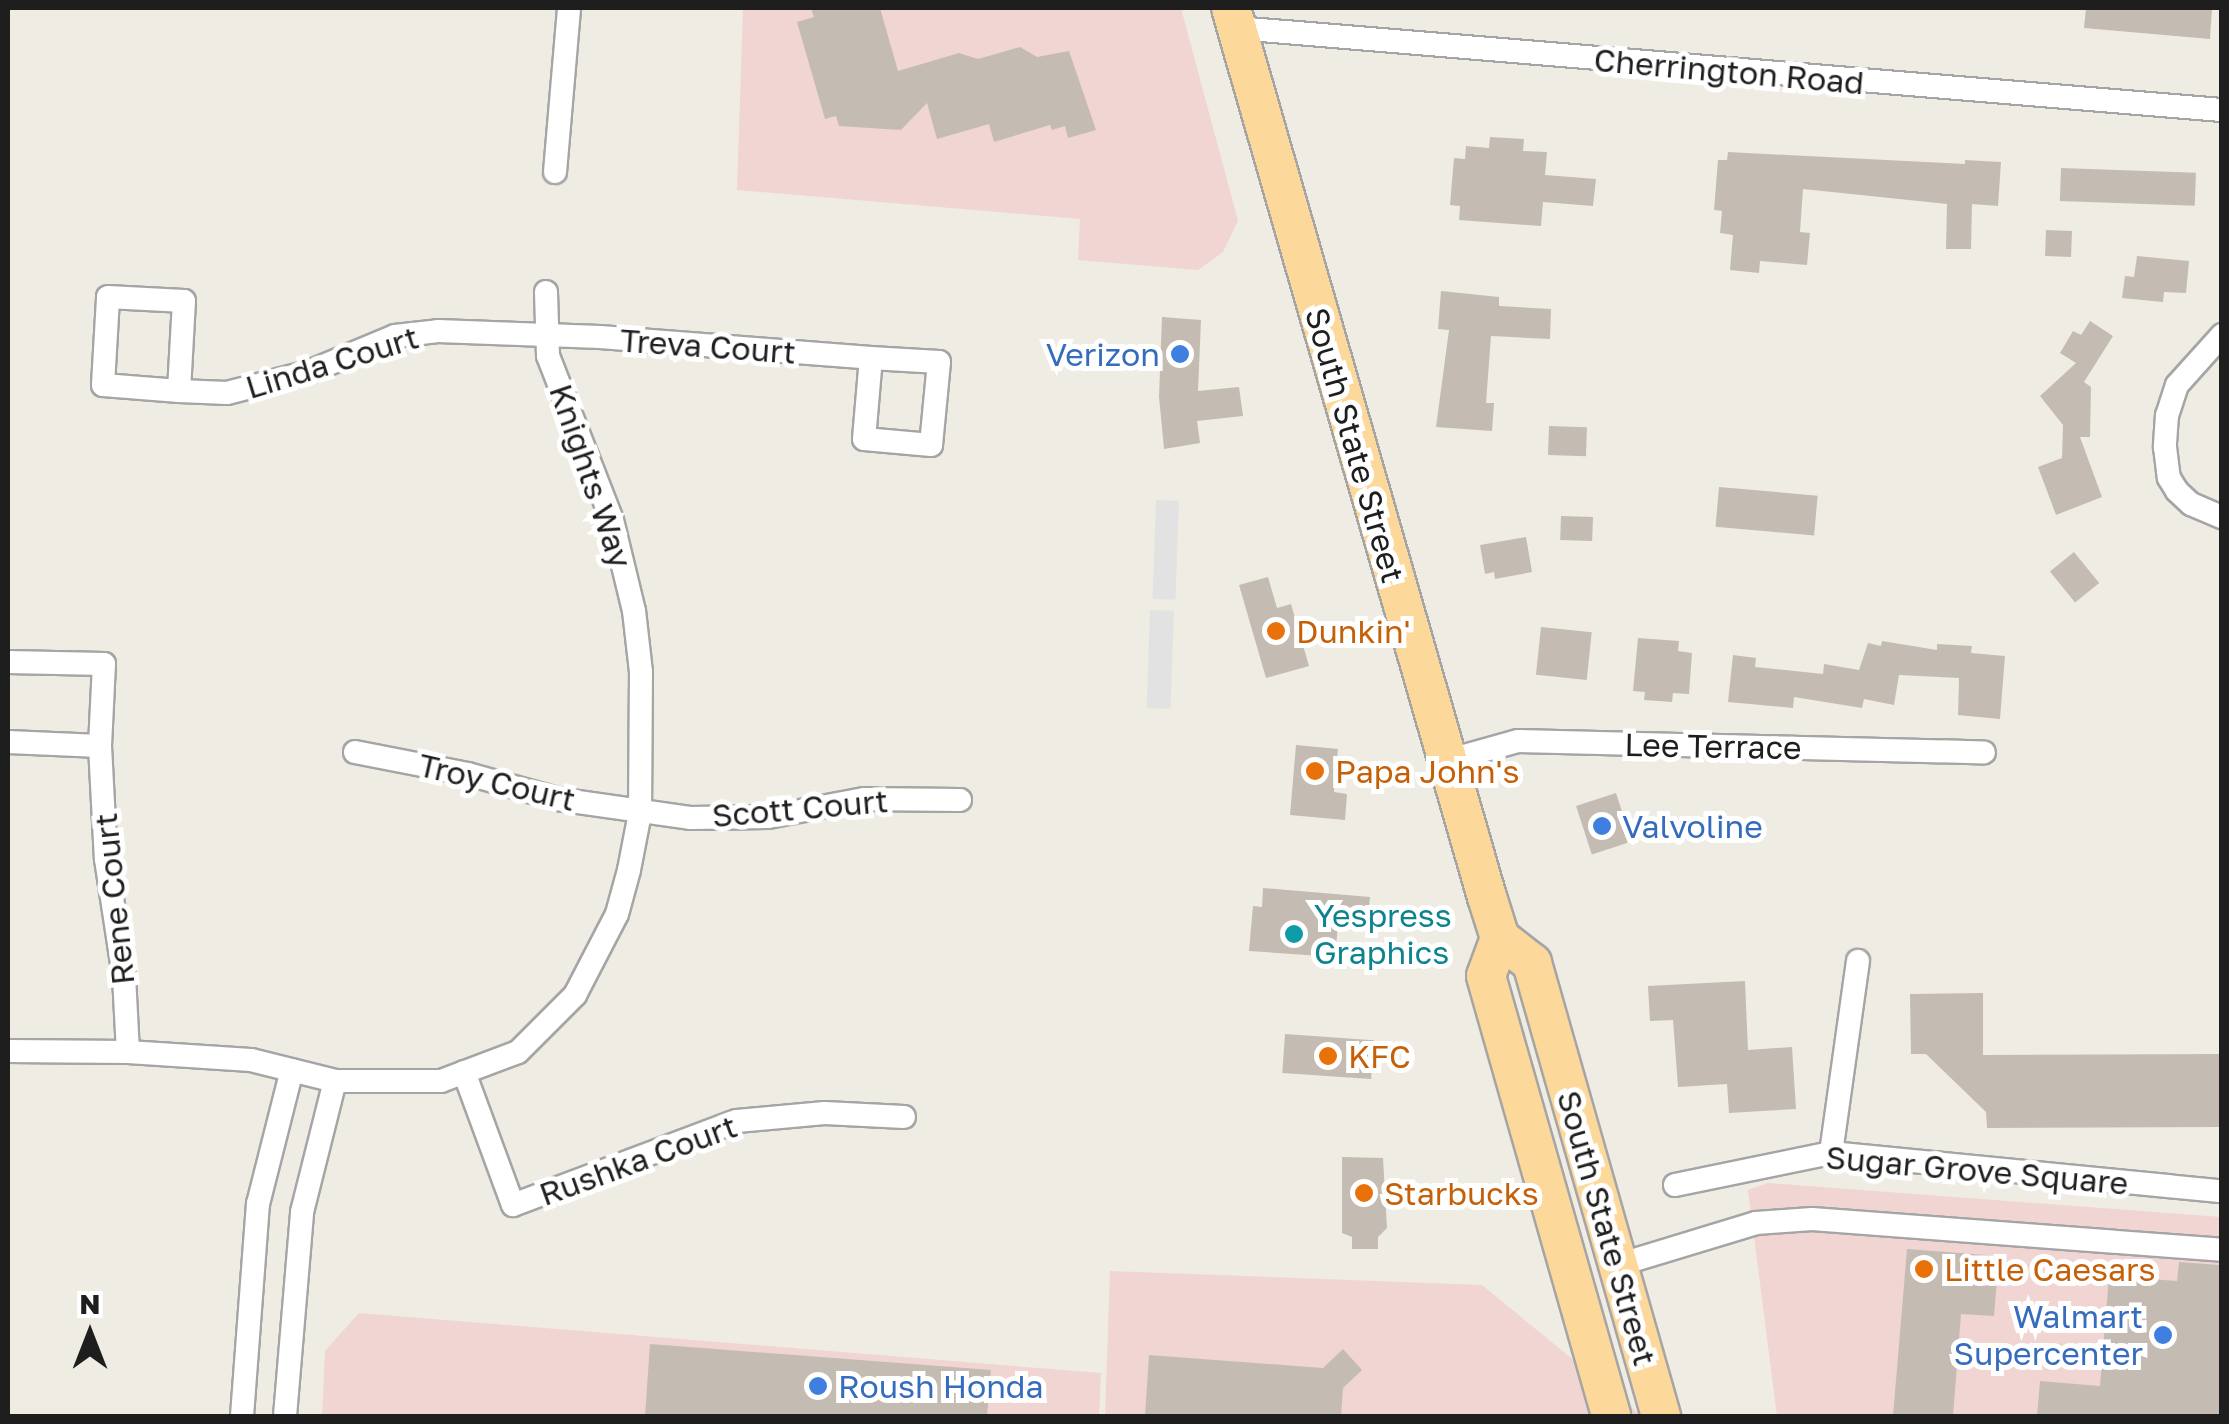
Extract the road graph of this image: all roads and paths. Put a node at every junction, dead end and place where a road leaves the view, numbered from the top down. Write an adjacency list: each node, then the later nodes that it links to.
1 (570, 8): 4 (street)
2 (1234, 18): 3 (street, Cherrington Road); 16 (main road, South State Street)
3 (2222, 110)
4 (555, 172)
5 (546, 292): 7 (street, Knights Way)
6 (2222, 334): 10 (street)
7 (545, 335): 8 (street, Treva Court); 9 (street, Linda Court); 18 (street, Knights Way)
8 (870, 358): 8 (street, Treva Court)
9 (179, 391): 9 (street, Linda Court)
10 (2222, 517)
11 (8, 662): 13 (street, Rene Court)
12 (8, 742): 13 (street)
13 (100, 746): 23 (street, Rene Court)
14 (354, 752): 18 (street, Troy Court)
15 (1984, 752): 16 (street, Lee Terrace)
16 (1446, 761): 19 (main road, South State Street)
17 (960, 800): 18 (street, Scott Court)
18 (640, 812): 26 (street, Knights Way)
19 (1500, 938): 21 (main road); 28 (main road, South State Street)
20 (1858, 962): 30 (street)
21 (1486, 976): 24 (main road, South State Street); 28 (main road)
22 (8, 1051): 23 (street, Knights Way)
23 (128, 1052): 25 (street, Knights Way)
24 (1507, 1052): 34 (main road); 35 (main road, South State Street)
25 (292, 1070): 27 (street, Knights Way); 36 (street)
26 (464, 1072): 27 (street, Knights Way); 29 (street, Rushka Court)
27 (335, 1081): 37 (street)
28 (1568, 1091): 34 (main road, South State Street)
29 (904, 1117)
30 (1831, 1153): 31 (street, Sugar Grove Square); 32 (street, Sugar Grove Square)
31 (1675, 1185)
32 (2222, 1191)
33 (2222, 1250): 34 (street)
34 (1618, 1264): 40 (main road, South State Street)
35 (1571, 1277): 38 (main road, South State Street); 39 (main road)
36 (242, 1416)
37 (285, 1416)
38 (1610, 1416)
39 (1636, 1416)
40 (1661, 1416)

